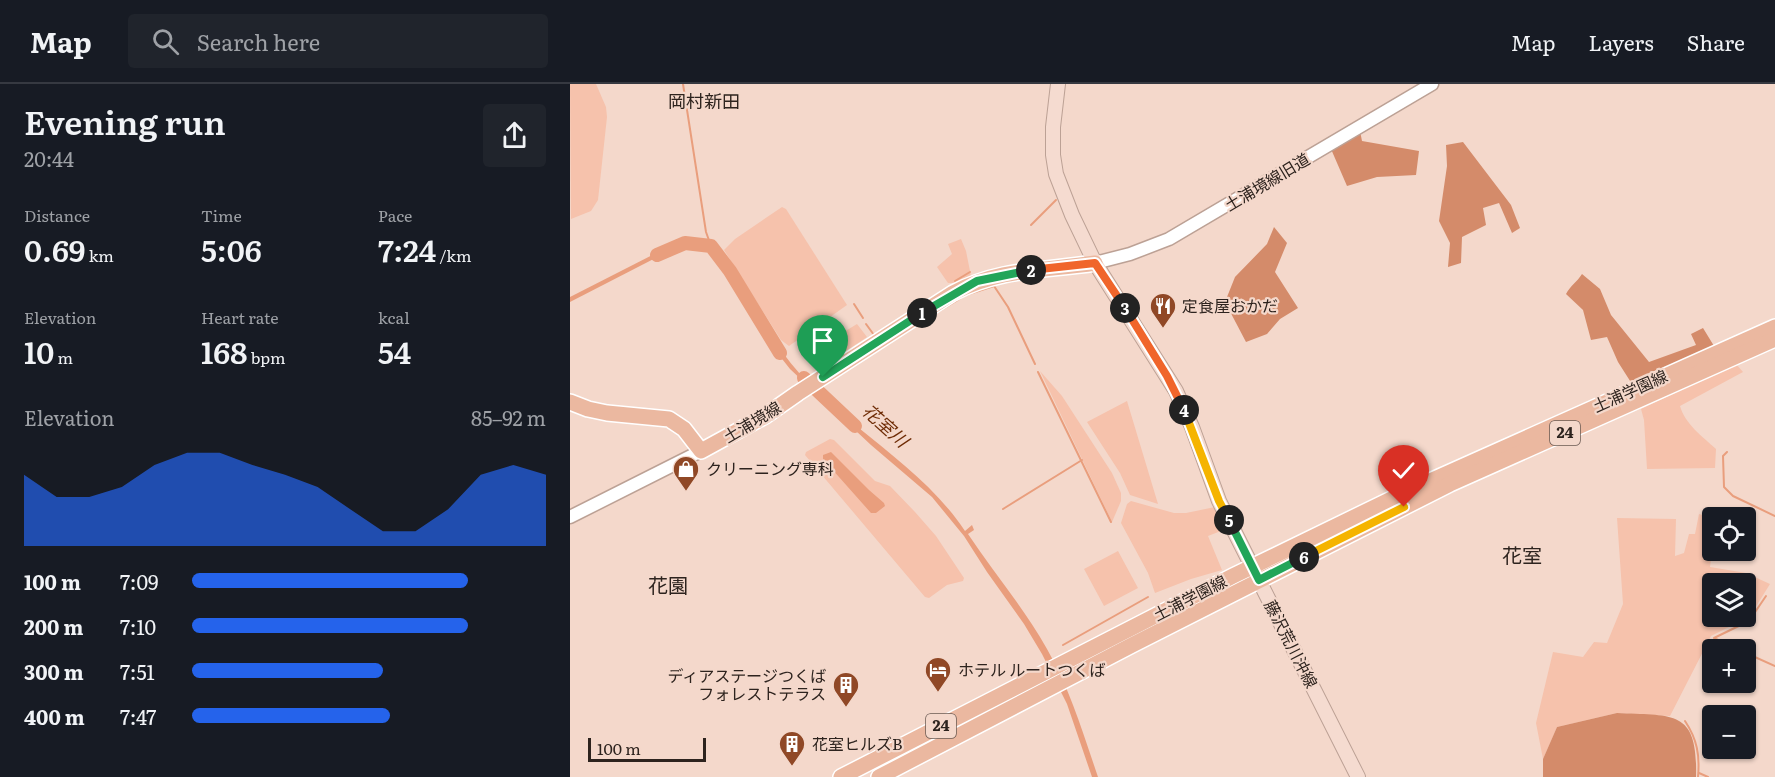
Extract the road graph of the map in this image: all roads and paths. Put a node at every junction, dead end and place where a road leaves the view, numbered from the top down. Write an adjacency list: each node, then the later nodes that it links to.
1 (1058, 84): 3 (main road, 藤沢荒川沖線)
2 (1432, 84): 3 (street, 土浦境線旧道)
3 (1095, 263): 7 (main road, 土浦境線); 9 (main road, 藤沢荒川沖線)
4 (1775, 327): 9 (main road, 土浦学園線 / 24)
5 (1775, 339): 9 (main road, 土浦学園線 / 24)
6 (570, 402): 7 (main road)
7 (700, 451): 8 (street)
8 (570, 517)
9 (1255, 574): 10 (main road, 土浦学園線 / 24); 11 (main road, 土浦学園線 / 24); 12 (main road, 藤沢荒川沖線)
10 (841, 777)
11 (879, 777)
12 (1358, 777)

